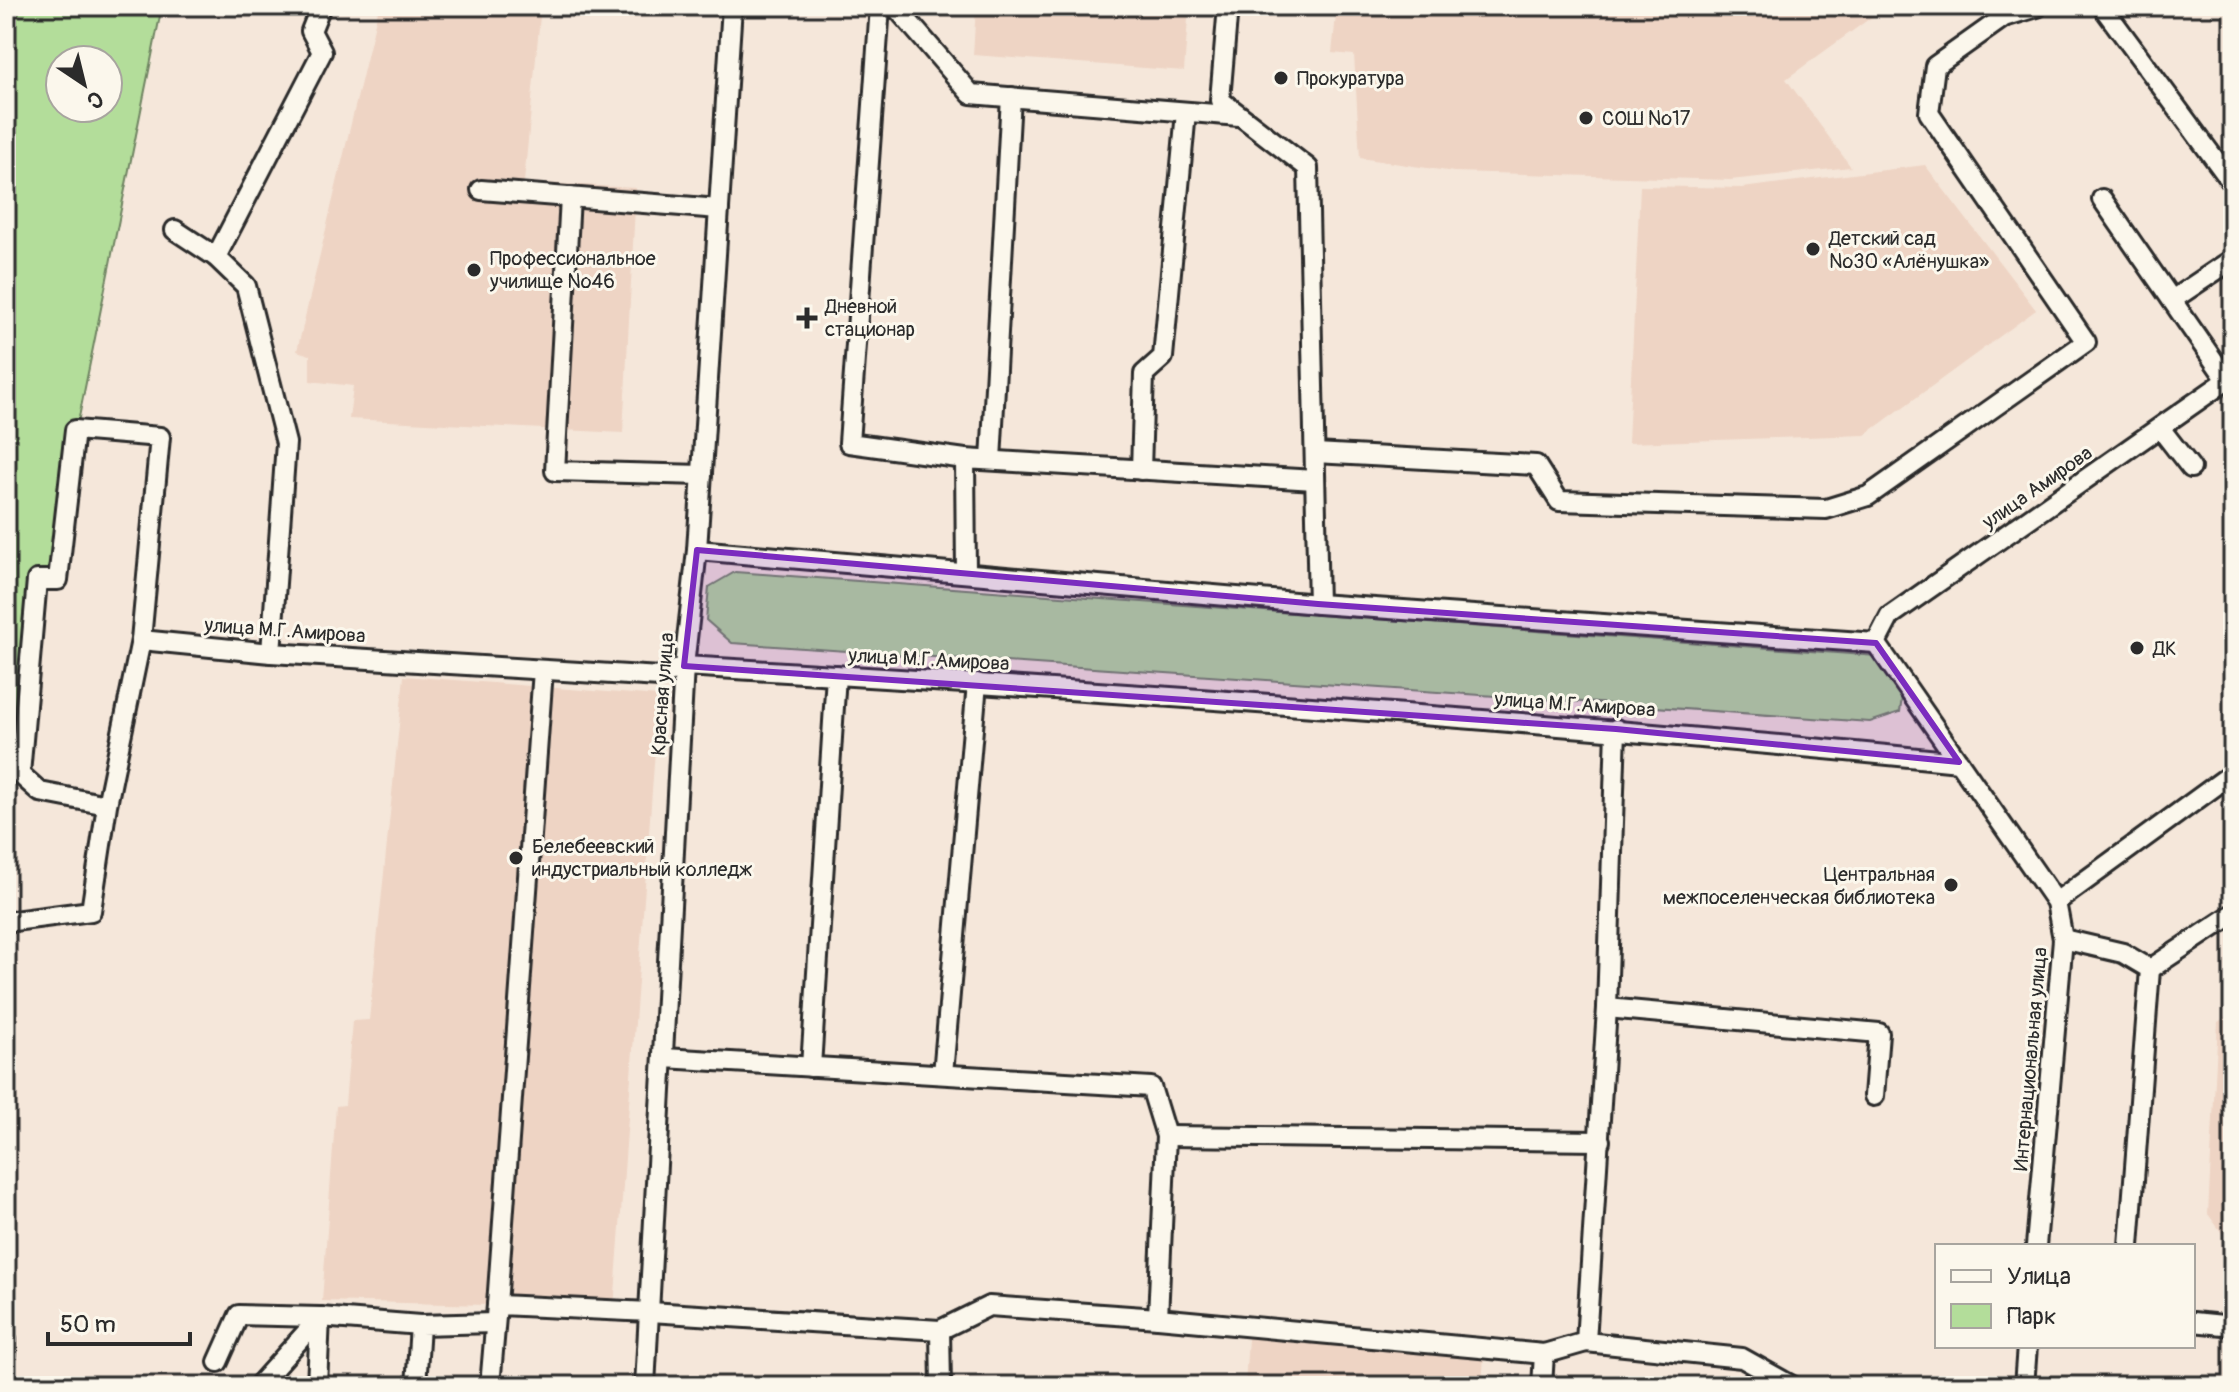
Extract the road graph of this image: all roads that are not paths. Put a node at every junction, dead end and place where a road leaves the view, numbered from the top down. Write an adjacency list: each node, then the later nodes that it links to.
1 (321, 6): 17 (street)
2 (732, 6): 15 (street, Красная улица)
3 (880, 6): 23 (street)
4 (895, 6): 8 (street)
5 (1228, 6): 10 (street)
6 (2037, 6): 22 (street)
7 (2102, 6): 11 (street)
8 (1011, 97): 9 (street); 24 (street)
9 (1186, 112): 10 (street); 26 (street)
10 (1241, 116): 22 (street)
11 (2233, 184)
12 (481, 190): 13 (street)
13 (570, 197): 15 (street); 27 (street)
14 (2102, 199): 19 (street)
15 (719, 209): 27 (street, Красная улица)
16 (175, 230): 17 (street)
17 (216, 257): 34 (street)
18 (2233, 259): 19 (street)
19 (2172, 300): 20 (street)
20 (2230, 378): 21 (street, улица Амирова)
21 (2160, 428): 25 (street); 33 (street, улица Амирова)
22 (1315, 453): 28 (street)
23 (965, 459): 24 (street); 30 (street)
24 (991, 460): 26 (street)
25 (2191, 468)
26 (1141, 470): 28 (street)
27 (702, 475): 29 (street, Красная улица)
28 (1315, 480): 31 (street)
29 (697, 550): 30 (street); 35 (street, Красная улица)
30 (966, 573): 31 (street)
31 (1318, 604): 33 (street)
32 (141, 640): 34 (street, улица М.Г.Амирова); 42 (street); 42 (street)
33 (1876, 643): 40 (street)
34 (271, 653): 36 (street, улица М.Г.Амирова)
35 (684, 666): 36 (street, улица М.Г.Амирова); 37 (street, улица М.Г.Амирова); 49 (street, Красная улица)
36 (543, 670): 58 (street)
37 (836, 675): 38 (street, улица М.Г.Амирова); 50 (street)
38 (977, 683): 39 (street, улица М.Г.Амирова); 51 (street)
39 (1616, 729): 40 (street, улица М.Г.Амирова); 48 (street)
40 (1959, 762): 43 (street, Интернациональная улица)
41 (2233, 773): 43 (street)
42 (107, 805): 45 (street)
43 (2056, 902): 46 (street, Интернациональная улица)
44 (2233, 914): 47 (street)
45 (6, 922)
46 (2063, 939): 47 (street); 55 (street, Интернациональная улица)
47 (2150, 969): 56 (street)
48 (1607, 1008): 52 (street); 54 (street)
49 (664, 1058): 50 (street); 57 (street, Красная улица)
50 (811, 1067): 51 (street)
51 (943, 1074): 53 (street)
52 (1874, 1096)
53 (1166, 1136): 54 (street); 60 (street)
54 (1600, 1141): 66 (street)
55 (2036, 1244)
56 (2129, 1244)
57 (650, 1312): 58 (street); 64 (street); 75 (street, Красная улица)
58 (495, 1314): 62 (street); 74 (street)
59 (320, 1317): 62 (street); 70 (street); 71 (street); 72 (street)
60 (1158, 1318): 64 (street); 69 (street)
61 (2195, 1322): 63 (street)
62 (420, 1325): 73 (street)
63 (2233, 1326)
64 (940, 1330): 76 (street)
65 (6, 1340): 68 (street)
66 (1586, 1342): 69 (street); 78 (street)
67 (2027, 1348): 79 (street)
68 (6, 1353)
69 (1544, 1354): 77 (street)
70 (218, 1362)
71 (258, 1386)
72 (317, 1386)
73 (416, 1386)
74 (490, 1386)
75 (645, 1386)
76 (941, 1386)
77 (1542, 1386)
78 (1792, 1386)
79 (2024, 1386)

